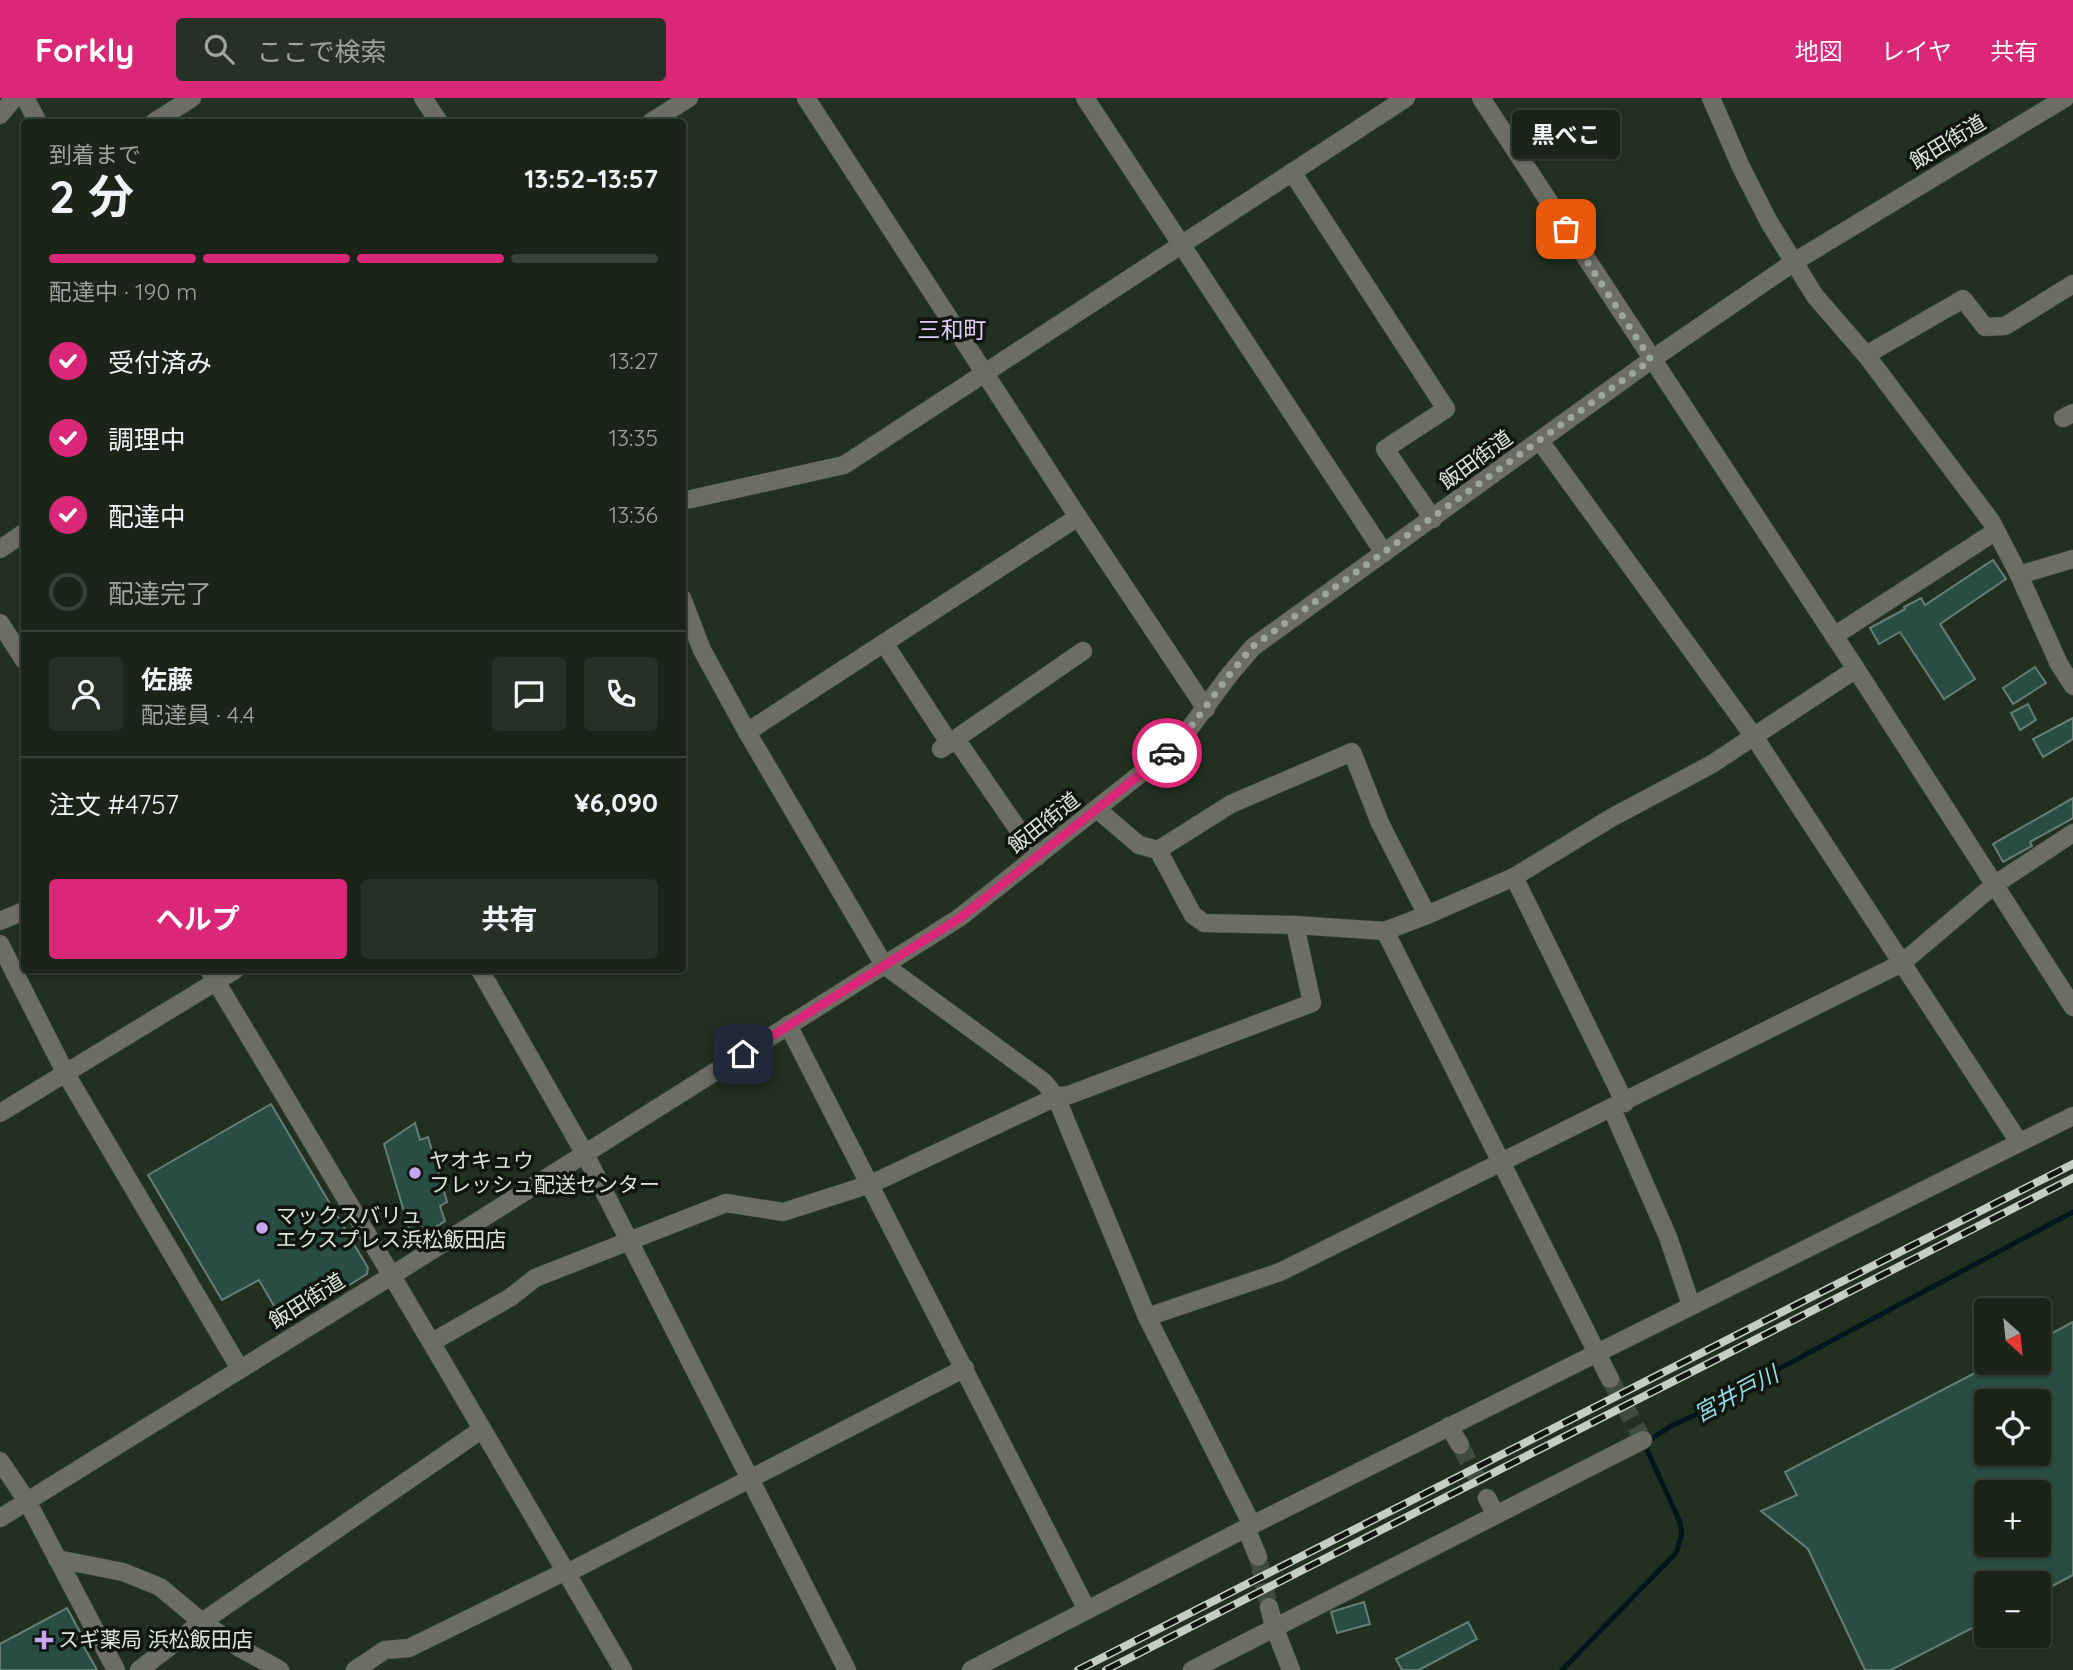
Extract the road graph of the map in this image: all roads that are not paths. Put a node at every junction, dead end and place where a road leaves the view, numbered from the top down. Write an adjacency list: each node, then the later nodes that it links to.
1 (14, 98): 12 (street)
2 (25, 98): 13 (street)
3 (192, 98): 14 (street)
4 (423, 98): 15 (street)
5 (689, 98): 16 (street)
6 (806, 98): 23 (street)
7 (1086, 98): 18 (street)
8 (1406, 98): 17 (street)
9 (1481, 98): 22 (street)
10 (1712, 98): 19 (street)
11 (2061, 99): 19 (street, 飯田街道)
12 (0, 115)
13 (36, 119)
14 (159, 119)
15 (437, 119)
16 (656, 119)
17 (1292, 172): 18 (street); 27 (street)
18 (1181, 245): 23 (street); 31 (street)
19 (1794, 262): 21 (street); 22 (street, 飯田街道)
20 (2073, 284): 21 (street)
21 (1866, 355): 28 (street)
22 (1651, 360): 24 (street, 飯田街道); 36 (street)
23 (984, 372): 25 (street); 26 (street)
24 (1540, 441): 27 (street, 飯田街道); 44 (street)
25 (686, 500)
26 (1078, 517): 37 (street); 42 (street)
27 (1433, 519): 31 (street, 飯田街道)
28 (1996, 531): 33 (street); 36 (street)
29 (21, 535): 30 (street)
30 (0, 550)
31 (1384, 553): 42 (street, 飯田街道)
32 (2073, 559): 33 (street)
33 (2019, 575): 41 (street)
34 (686, 608): 43 (street)
35 (0, 623): 39 (street)
36 (1834, 636): 40 (street)
37 (884, 643): 43 (street); 45 (street)
38 (1083, 651): 45 (street)
39 (21, 655)
40 (1856, 669): 44 (street); 51 (street)
41 (2073, 686)
42 (1206, 709): 46 (street, 飯田街道)
43 (747, 732): 59 (street)
44 (1755, 738): 50 (street); 58 (street)
45 (949, 744): 49 (street)
46 (1098, 810): 48 (street); 49 (street, 飯田街道)
47 (2073, 834): 51 (street)
48 (1158, 850): 53 (street); 55 (street)
49 (1037, 857): 59 (street, 飯田街道)
50 (1514, 877): 53 (street); 66 (street)
51 (1994, 885): 58 (street); 62 (street)
52 (21, 912): 54 (street)
53 (1427, 915): 56 (street)
54 (0, 921)
55 (1295, 925): 56 (street); 65 (street)
56 (1385, 931): 71 (street)
57 (0, 944): 64 (street)
58 (1902, 963): 66 (street); 69 (street)
59 (884, 965): 63 (street, 飯田街道); 65 (street)
60 (482, 973): 70 (street)
61 (212, 975): 64 (street); 74 (street)
62 (2073, 1007)
63 (788, 1025): 70 (street, 飯田街道); 72 (street)
64 (66, 1074): 67 (street); 79 (street)
65 (1056, 1097): 72 (street); 76 (street)
66 (1619, 1106): 71 (street); 75 (street)
67 (0, 1113)
68 (2073, 1116): 69 (street)
69 (2019, 1142): 75 (street)
70 (584, 1154): 73 (street); 74 (street, 飯田街道)
71 (1501, 1162): 76 (street); 78 (street)
72 (872, 1184): 73 (street); 80 (street)
73 (629, 1243): 77 (street); 87 (street)
74 (391, 1276): 77 (street); 79 (street, 飯田街道)
75 (1691, 1305): 78 (street)
76 (1147, 1317): 92 (street)
77 (432, 1342): 83 (street)
78 (1597, 1352): 81 (street); 82 (street)
79 (240, 1368): 89 (street, 飯田街道)
80 (965, 1368): 87 (street); 97 (street)
81 (1610, 1379)
82 (1449, 1426): 85 (street); 92 (street)
83 (481, 1430): 95 (street); 98 (street)
84 (1643, 1440): 90 (street)
85 (1460, 1445)
86 (0, 1461): 89 (street)
87 (749, 1478): 95 (street); 105 (street)
88 (1487, 1497): 90 (street)
89 (27, 1501): 91 (street, 飯田街道); 94 (street)
90 (1496, 1515): 99 (street)
91 (0, 1518)
92 (1249, 1526): 93 (street); 97 (street)
93 (1258, 1558)
94 (57, 1559): 98 (street); 100 (street)
95 (566, 1571): 103 (street); 104 (street)
96 (1269, 1606): 99 (street)
97 (1087, 1610): 106 (street)
98 (202, 1622): 101 (street); 102 (street)
99 (1275, 1629): 107 (street); 108 (street)
100 (116, 1670)
101 (139, 1670)
102 (280, 1670)
103 (355, 1670)
104 (623, 1670)
105 (848, 1670)
106 (971, 1670)
107 (1192, 1670)
108 (1292, 1670)

